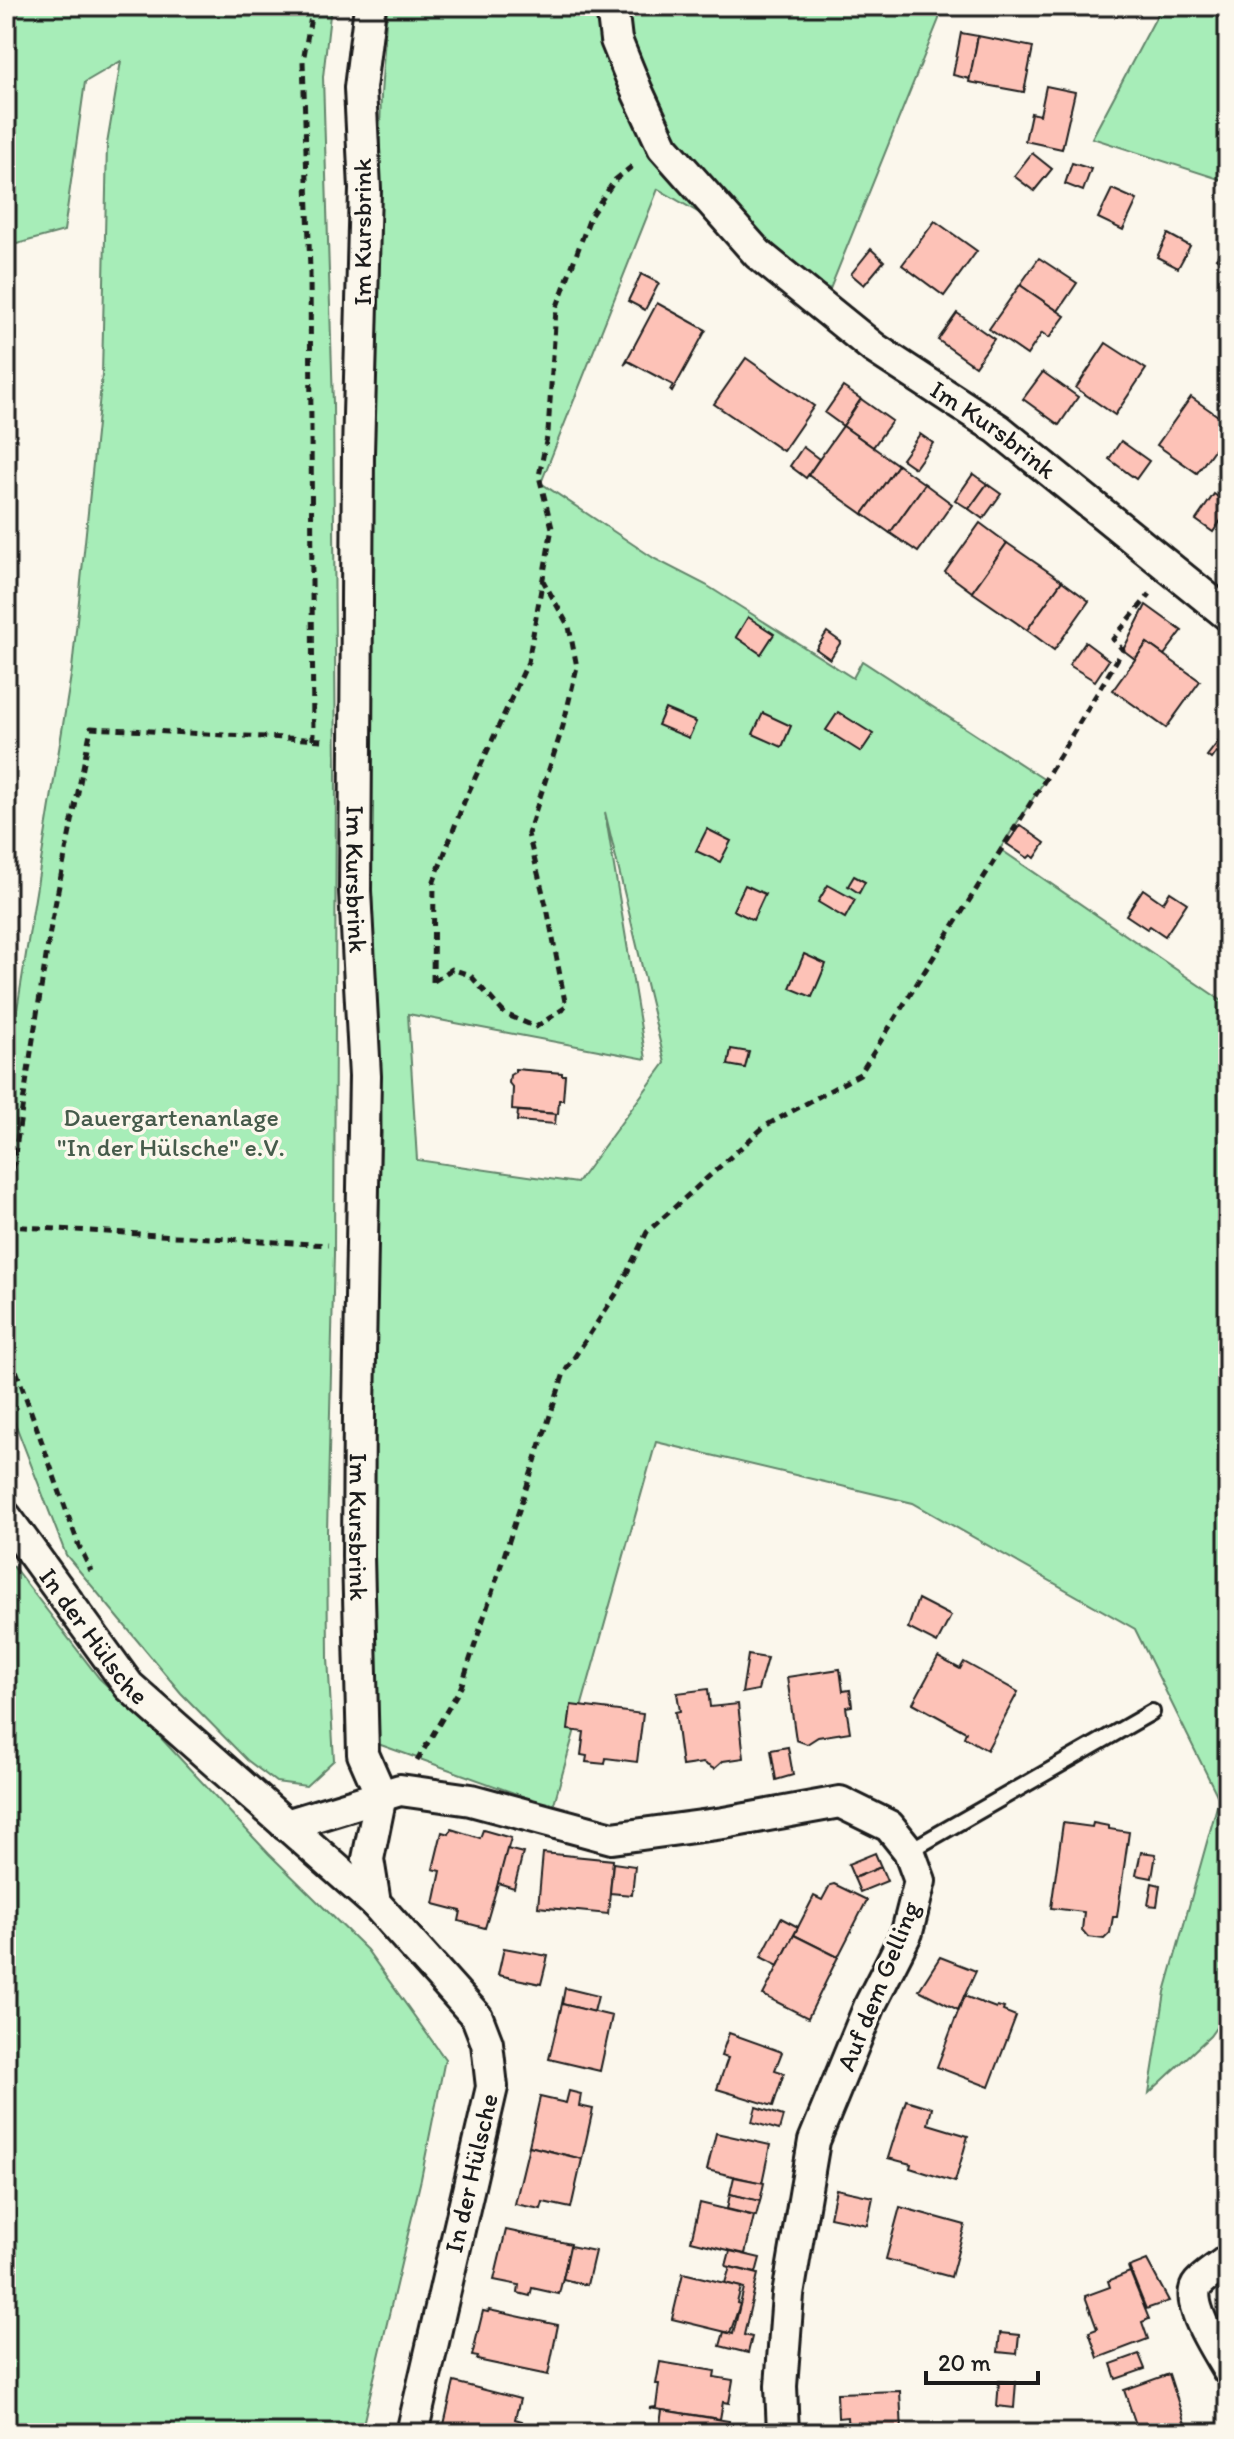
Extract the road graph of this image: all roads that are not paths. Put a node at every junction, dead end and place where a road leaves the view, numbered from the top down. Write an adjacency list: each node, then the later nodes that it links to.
1 (370, 6): 6 (street, Im Kursbrink)
2 (612, 6): 3 (street, Im Kursbrink)
3 (1228, 615)
4 (6, 1517): 7 (street, In der Hülsche)
5 (1152, 1712): 8 (lane)
6 (390, 1792): 7 (street); 8 (street); 9 (street)
7 (286, 1825): 9 (street, In der Hülsche)
8 (909, 1851): 13 (street, Auf dem Gelling)
9 (375, 1903): 12 (street, In der Hülsche)
10 (1228, 2260): 11 (street)
11 (1228, 2370)
12 (412, 2433)
13 (783, 2433)

